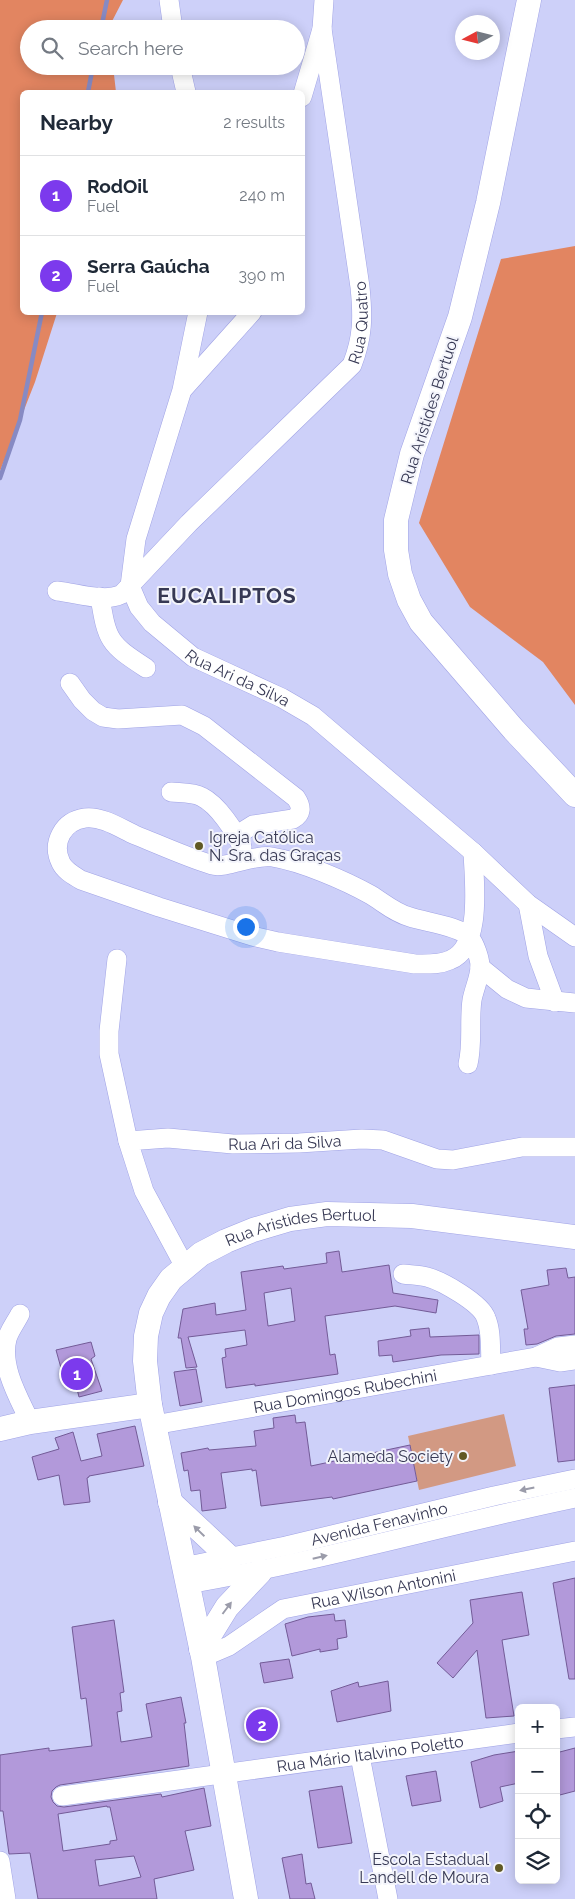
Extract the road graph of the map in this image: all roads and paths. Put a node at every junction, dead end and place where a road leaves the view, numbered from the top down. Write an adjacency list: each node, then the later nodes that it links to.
1 (169, 0): 4 (street)
2 (324, 0): 5 (street)
3 (529, 0): 18 (main road, Rua Aristides Bertuol)
4 (172, 20)
5 (322, 29): 8 (street); 12 (street, Rua Quatro)
6 (182, 75): 7 (street)
7 (186, 90)
8 (304, 90)
9 (197, 315): 11 (street)
10 (249, 315): 11 (street)
11 (182, 390): 12 (street)
12 (130, 586): 14 (street, Rua Quatro); 20 (street, Rua Ari da Silva)
13 (58, 591): 14 (street)
14 (100, 597): 15 (street)
15 (146, 668)
16 (70, 684): 19 (street)
17 (170, 792): 19 (street)
18 (575, 795)
19 (237, 835): 21 (street)
20 (473, 852): 22 (street, Rua Ari da Silva); 23 (street)
21 (247, 859): 23 (street); 23 (street)
22 (528, 904): 24 (street, Rua Ari da Silva); 27 (street)
23 (470, 937): 26 (street)
24 (575, 937)
25 (116, 959): 30 (street)
26 (480, 967): 27 (street); 29 (street)
27 (555, 1002): 28 (street)
28 (575, 1003)
29 (468, 1064)
30 (128, 1141): 31 (street, Rua Ari da Silva); 33 (street)
31 (575, 1147)
32 (575, 1237): 33 (main road, Rua Aristides Bertuol)
33 (185, 1266): 40 (main road, Rua Aristides Bertuol)
34 (403, 1274): 39 (street)
35 (20, 1314): 41 (street)
36 (575, 1345): 37 (street, Rua Domingos Rubechini)
37 (536, 1357): 38 (street, Rua Domingos Rubechini); 39 (street, Rua Domingos Rubechini)
38 (575, 1360)
39 (491, 1365): 40 (street, Rua Domingos Rubechini)
40 (152, 1415): 41 (main road); 45 (main road, Rua Aristides Bertuol)
41 (30, 1422): 42 (main road)
42 (0, 1429)
43 (575, 1480): 46 (street, Avenida Fenavinho, one-way to 46)
44 (575, 1498): 46 (street, Avenida Fenavinho)
45 (170, 1502): 49 (main road, one-way to 45); 51 (main road, Rua Aristides Bertuol)
46 (495, 1505): 48 (street, Avenida Fenavinho)
47 (575, 1551): 52 (street, Rua Wilson Antonini)
48 (289, 1555): 49 (street, Avenida Fenavinho); 50 (street, Avenida Fenavinho)
49 (230, 1558): 51 (street, Avenida Fenavinho)
50 (260, 1572): 51 (street, Avenida Fenavinho); 52 (main road, one-way to 50)
51 (185, 1576): 52 (main road, Rua Aristides Bertuol)
52 (202, 1653): 57 (main road, Rua Aristides Bertuol)
53 (575, 1727): 54 (street)
54 (560, 1729)
55 (515, 1734): 56 (street, Rua Mário Italvino Poletto)
56 (360, 1756): 57 (street, Rua Mário Italvino Poletto); 62 (street)
57 (223, 1775): 58 (street, Rua Mário Italvino Poletto); 61 (main road, Rua Aristides Bertuol)
58 (62, 1796)
59 (0, 1861): 60 (street)
60 (6, 1899)
61 (246, 1899)
62 (388, 1899)

